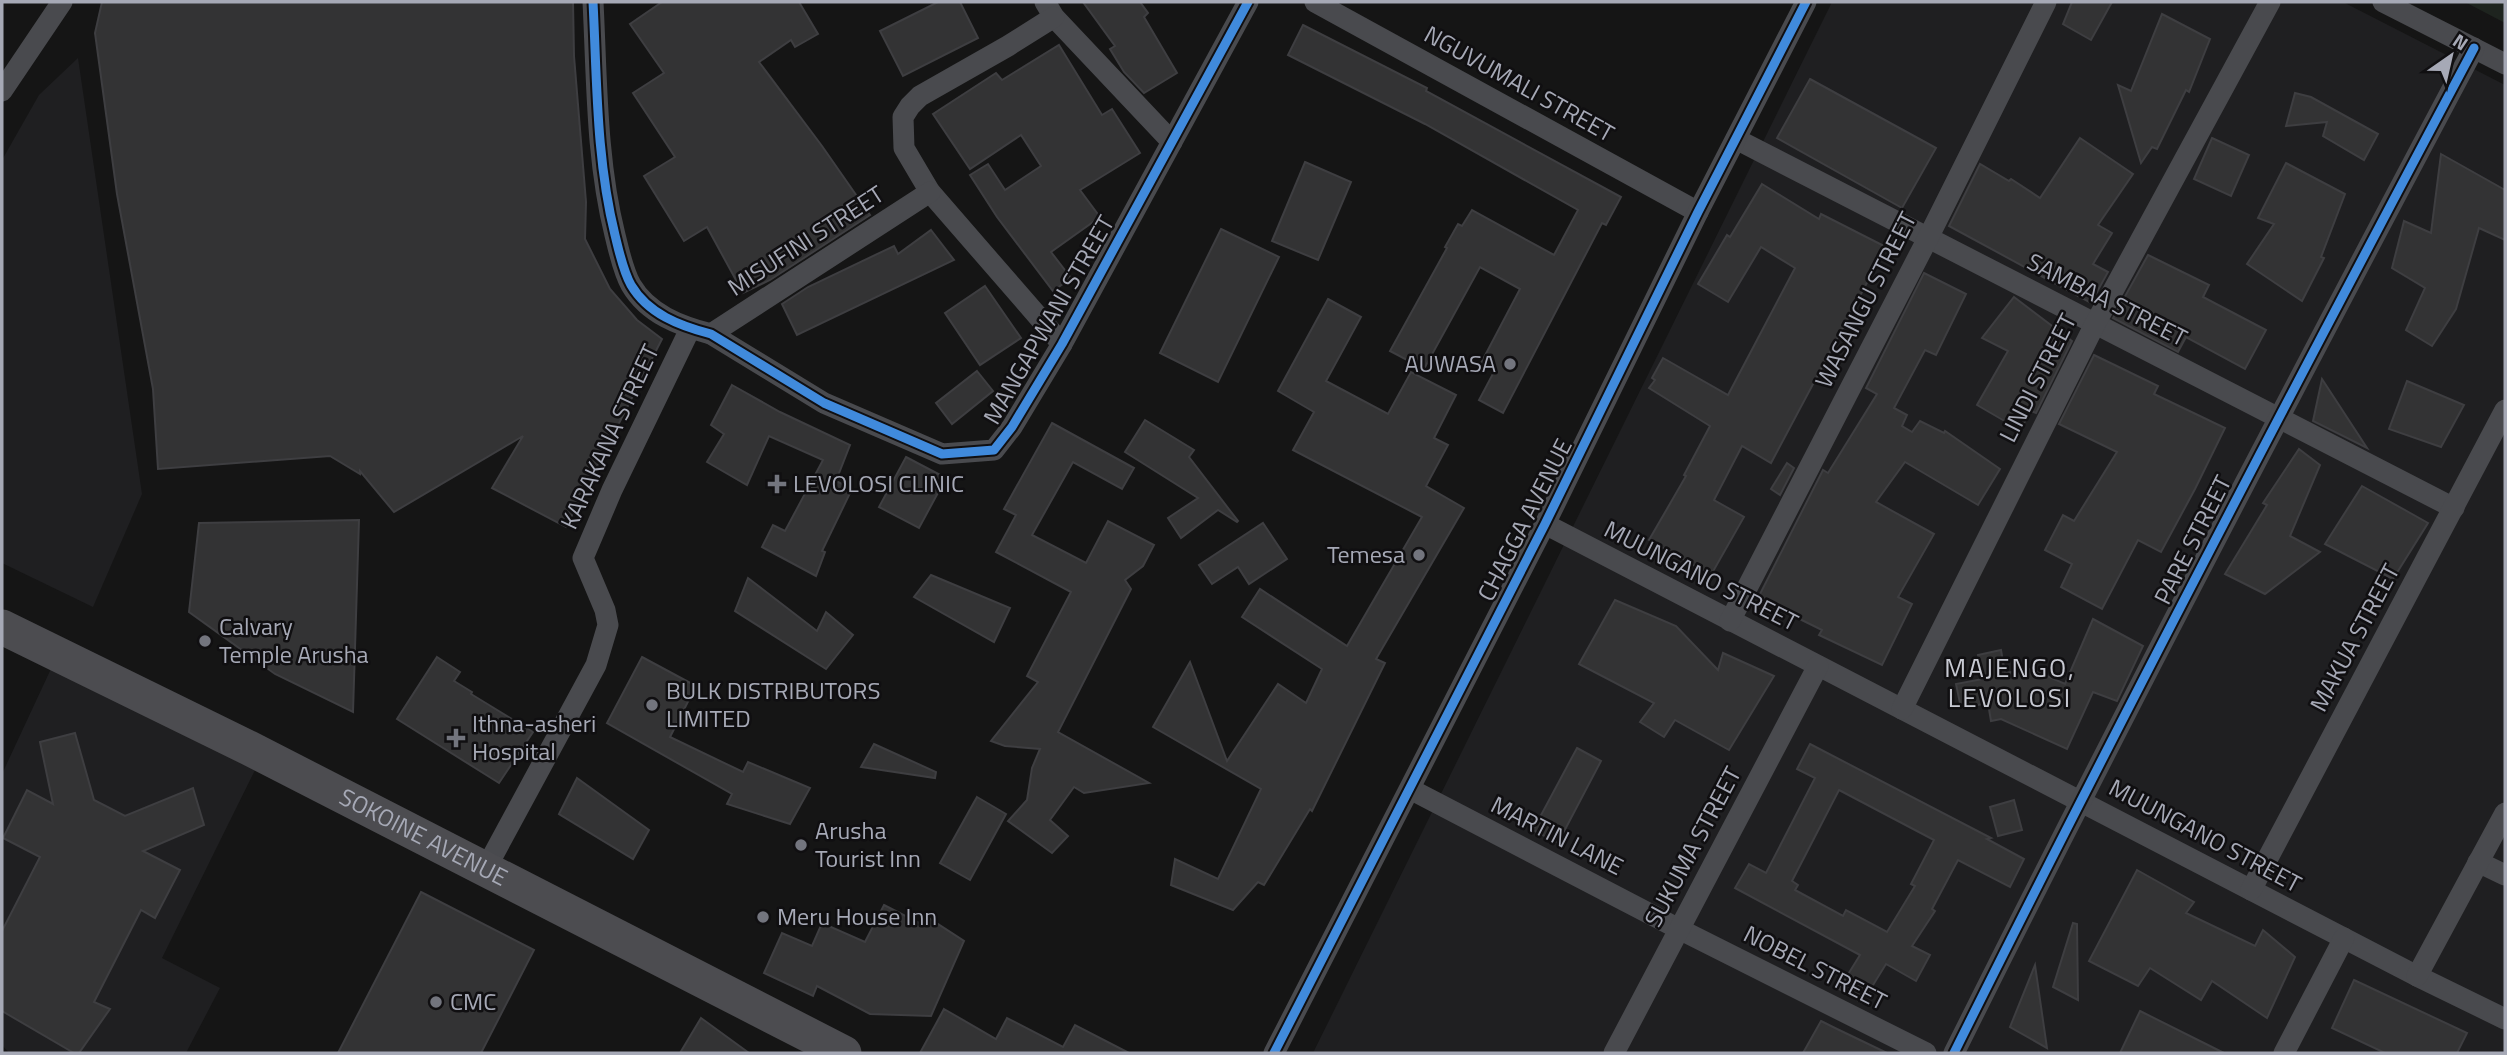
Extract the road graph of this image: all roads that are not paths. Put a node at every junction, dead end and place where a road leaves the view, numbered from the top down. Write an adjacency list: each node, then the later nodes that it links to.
1 (62, 2): 12 (street)
2 (593, 2): 19 (street, MANGAPWANI STREET)
3 (1248, 2): 14 (street, MANGAPWANI STREET)
4 (1315, 2): 16 (street, NGUVUMALI STREET)
5 (1806, 2): 13 (street, CHAGGA AVENUE)
6 (2046, 2): 17 (street, WASANGU STREET)
7 (2270, 2): 18 (street, LINDI STREET)
8 (2383, 2): 10 (street)
9 (1049, 9): 14 (street); 15 (street)
10 (2474, 48): 11 (street); 22 (street, PARE STREET)
11 (2505, 64)
12 (2, 91)
13 (1736, 139): 16 (street, CHAGGA AVENUE); 17 (street, SAMBAA STREET)
14 (1172, 142): 20 (street, MANGAPWANI STREET)
15 (930, 192): 19 (street, MISUFINI STREET); 20 (street)
16 (1698, 212): 24 (street, CHAGGA AVENUE)
17 (1928, 238): 18 (street, SAMBAA STREET); 25 (street, WASANGU STREET)
18 (2095, 324): 22 (street, SAMBAA STREET); 28 (street, LINDI STREET)
19 (700, 331): 20 (street, MANGAPWANI STREET); 33 (street, KARAKANA STREET)
20 (1062, 344)
21 (2505, 410): 23 (street, MAKUA STREET)
22 (2278, 418): 23 (street, SAMBAA STREET); 30 (street, PARE STREET)
23 (2454, 509): 35 (street, MAKUA STREET)
24 (1545, 524): 25 (street, MUUNGANO STREET); 29 (street, CHAGGA AVENUE)
25 (1730, 621): 27 (street, MUUNGANO STREET)
26 (2, 627): 33 (main road, SOKOINE AVENUE)
27 (1818, 666): 28 (street, MUUNGANO STREET); 36 (street, SUKUMA STREET)
28 (1902, 709): 30 (street, MUUNGANO STREET)
29 (1410, 789): 36 (street, MARTIN LANE); 41 (street, CHAGGA AVENUE)
30 (2080, 800): 35 (street, MUUNGANO STREET); 44 (street, PARE STREET)
31 (2505, 813): 32 (street)
32 (2478, 862): 34 (street); 38 (street)
33 (485, 870): 40 (main road, SOKOINE AVENUE)
34 (2505, 875)
35 (2251, 890): 37 (street, MUUNGANO STREET)
36 (1679, 929): 42 (street, SUKUMA STREET); 43 (street, NOBEL STREET)
37 (2344, 938): 38 (street, MUUNGANO STREET); 45 (street)
38 (2417, 976): 39 (street, MUUNGANO STREET)
39 (2505, 1018)
40 (844, 1053)
41 (1274, 1053)
42 (1614, 1053)
43 (1926, 1053)
44 (1954, 1053)
45 (2284, 1053)

